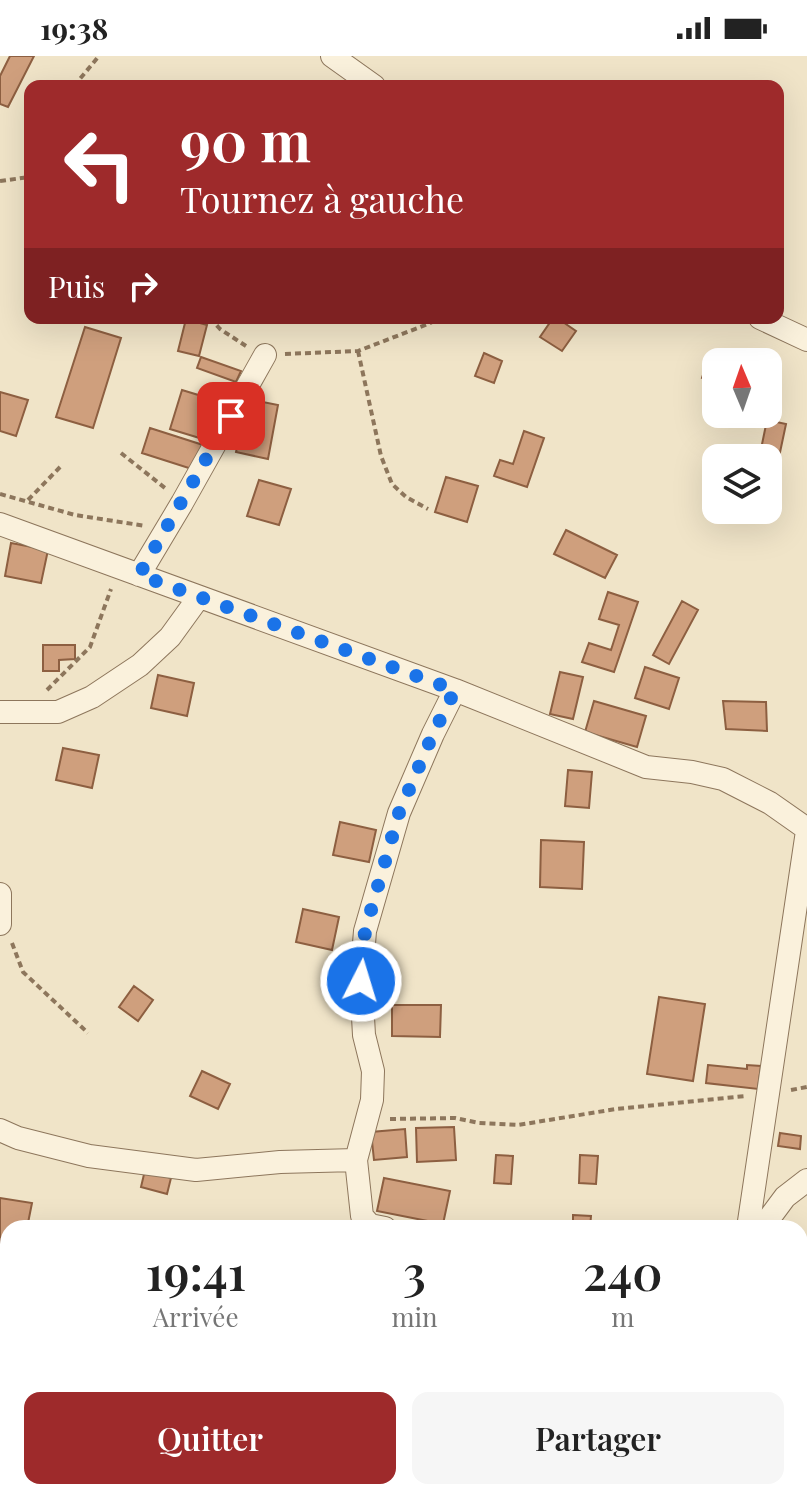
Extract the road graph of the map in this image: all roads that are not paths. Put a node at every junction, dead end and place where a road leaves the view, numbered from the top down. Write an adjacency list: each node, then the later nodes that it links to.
1 (332, 56): 2 (street)
2 (366, 80)
3 (773, 324): 4 (street)
4 (807, 340)
5 (265, 355): 7 (street)
6 (0, 524): 7 (street)
7 (139, 575): 8 (street)
8 (199, 597): 9 (street); 10 (street)
9 (455, 690): 11 (street); 16 (street)
10 (10, 712)
11 (807, 830): 19 (street)
12 (0, 894): 13 (street)
13 (1, 914): 14 (street)
14 (0, 924)
15 (0, 1130): 16 (street)
16 (356, 1160): 18 (street)
17 (807, 1180): 20 (street)
18 (366, 1220)
19 (749, 1220)
20 (768, 1220)

